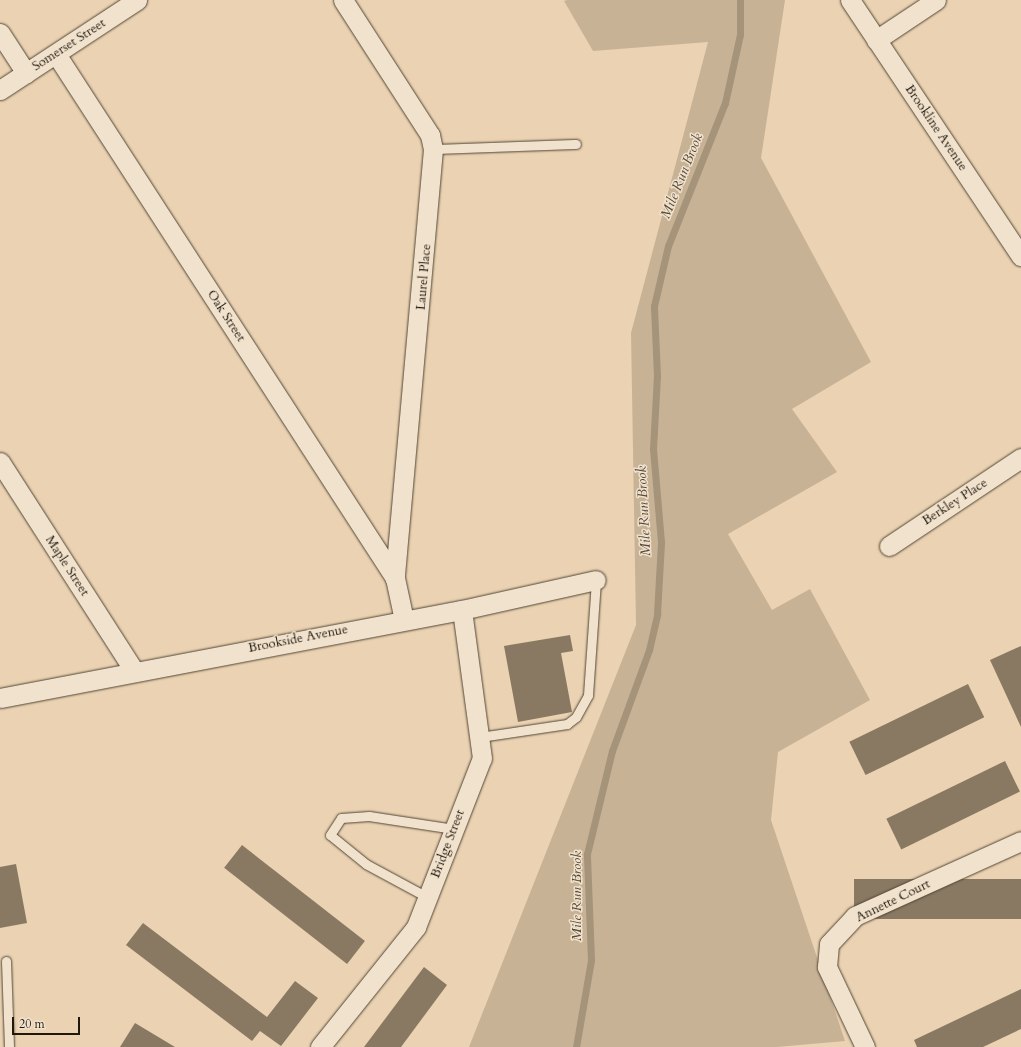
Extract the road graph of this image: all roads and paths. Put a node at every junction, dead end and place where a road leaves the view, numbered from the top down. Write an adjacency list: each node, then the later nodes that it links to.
1 (137, 0): 7 (street, Somerset Street)
2 (343, 0): 11 (street, Laurel Place)
3 (850, 0): 6 (street, Brookline Avenue)
4 (936, 0): 6 (street)
5 (0, 32): 8 (street)
6 (876, 40): 12 (street, Brookline Avenue)
7 (56, 54): 8 (street, Somerset Street); 16 (street, Oak Street)
8 (26, 73): 9 (street, Somerset Street)
9 (0, 90)
10 (576, 144): 11 (lane)
11 (433, 149): 16 (street, Laurel Place)
12 (1021, 256)
13 (1021, 458): 15 (street, Berkley Place)
14 (0, 462): 20 (street, Maple Street)
15 (889, 546)
16 (395, 578): 19 (street)
17 (596, 580): 18 (street, Brookside Avenue); 22 (lane)
18 (462, 610): 19 (street, Brookside Avenue); 22 (street, Bridge Street)
19 (404, 620): 20 (street, Brookside Avenue)
20 (134, 670): 21 (street, Brookside Avenue)
21 (0, 698)
22 (480, 738): 23 (street, Bridge Street)
23 (454, 829): 25 (street, Bridge Street); 25 (lane)
24 (1021, 842): 29 (street, Annette Court)
25 (427, 897): 28 (street, Bridge Street)
26 (6, 961): 27 (lane)
27 (9, 1047)
28 (320, 1047)
29 (865, 1047)

